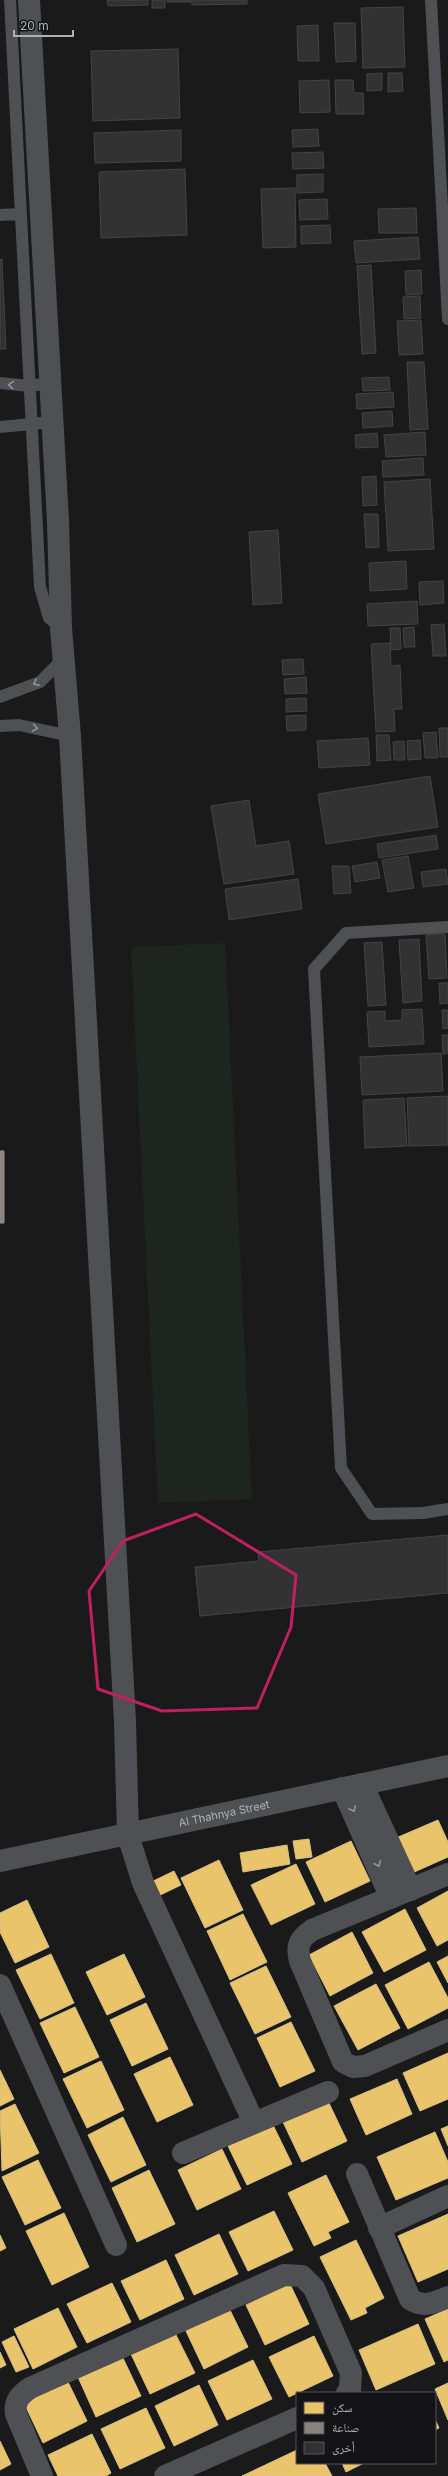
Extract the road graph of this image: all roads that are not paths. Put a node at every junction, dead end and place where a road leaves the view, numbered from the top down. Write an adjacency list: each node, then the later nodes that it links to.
1 (10, 0): 5 (lane)
2 (29, 0): 9 (street)
3 (431, 0): 6 (lane)
4 (0, 214): 5 (lane)
5 (20, 214): 10 (lane)
6 (446, 245): 7 (lane)
7 (448, 319)
8 (0, 383): 10 (lane, one-way to 8)
9 (50, 383): 10 (lane); 11 (street)
10 (28, 386): 12 (lane)
11 (52, 422): 12 (lane); 14 (street)
12 (31, 423): 13 (lane); 14 (lane)
13 (0, 426)
14 (61, 628): 15 (street)
15 (64, 658): 16 (lane, one-way to 16); 18 (street)
16 (0, 697)
17 (0, 726): 18 (lane, one-way to 18)
18 (70, 736): 23 (street)
19 (448, 927): 20 (lane)
20 (448, 1509)
21 (448, 1766): 22 (street, Al Thahnya Street)
22 (352, 1786): 23 (street, Al Thahnya Street); 26 (street)
23 (128, 1835): 24 (street, Al Thahnya Street); 30 (street)
24 (0, 1862)
25 (448, 1874): 26 (street)
26 (401, 1894): 28 (street)
27 (0, 1985): 35 (street)
28 (448, 2030)
29 (328, 2092): 30 (street)
30 (254, 2123): 31 (street)
31 (183, 2153)
32 (357, 2174): 34 (street)
33 (448, 2196): 34 (street)
34 (379, 2228): 36 (street)
35 (116, 2245)
36 (448, 2297)
37 (348, 2392): 39 (street)
38 (296, 2418): 40 (street)
39 (42, 2476)
40 (165, 2476)

